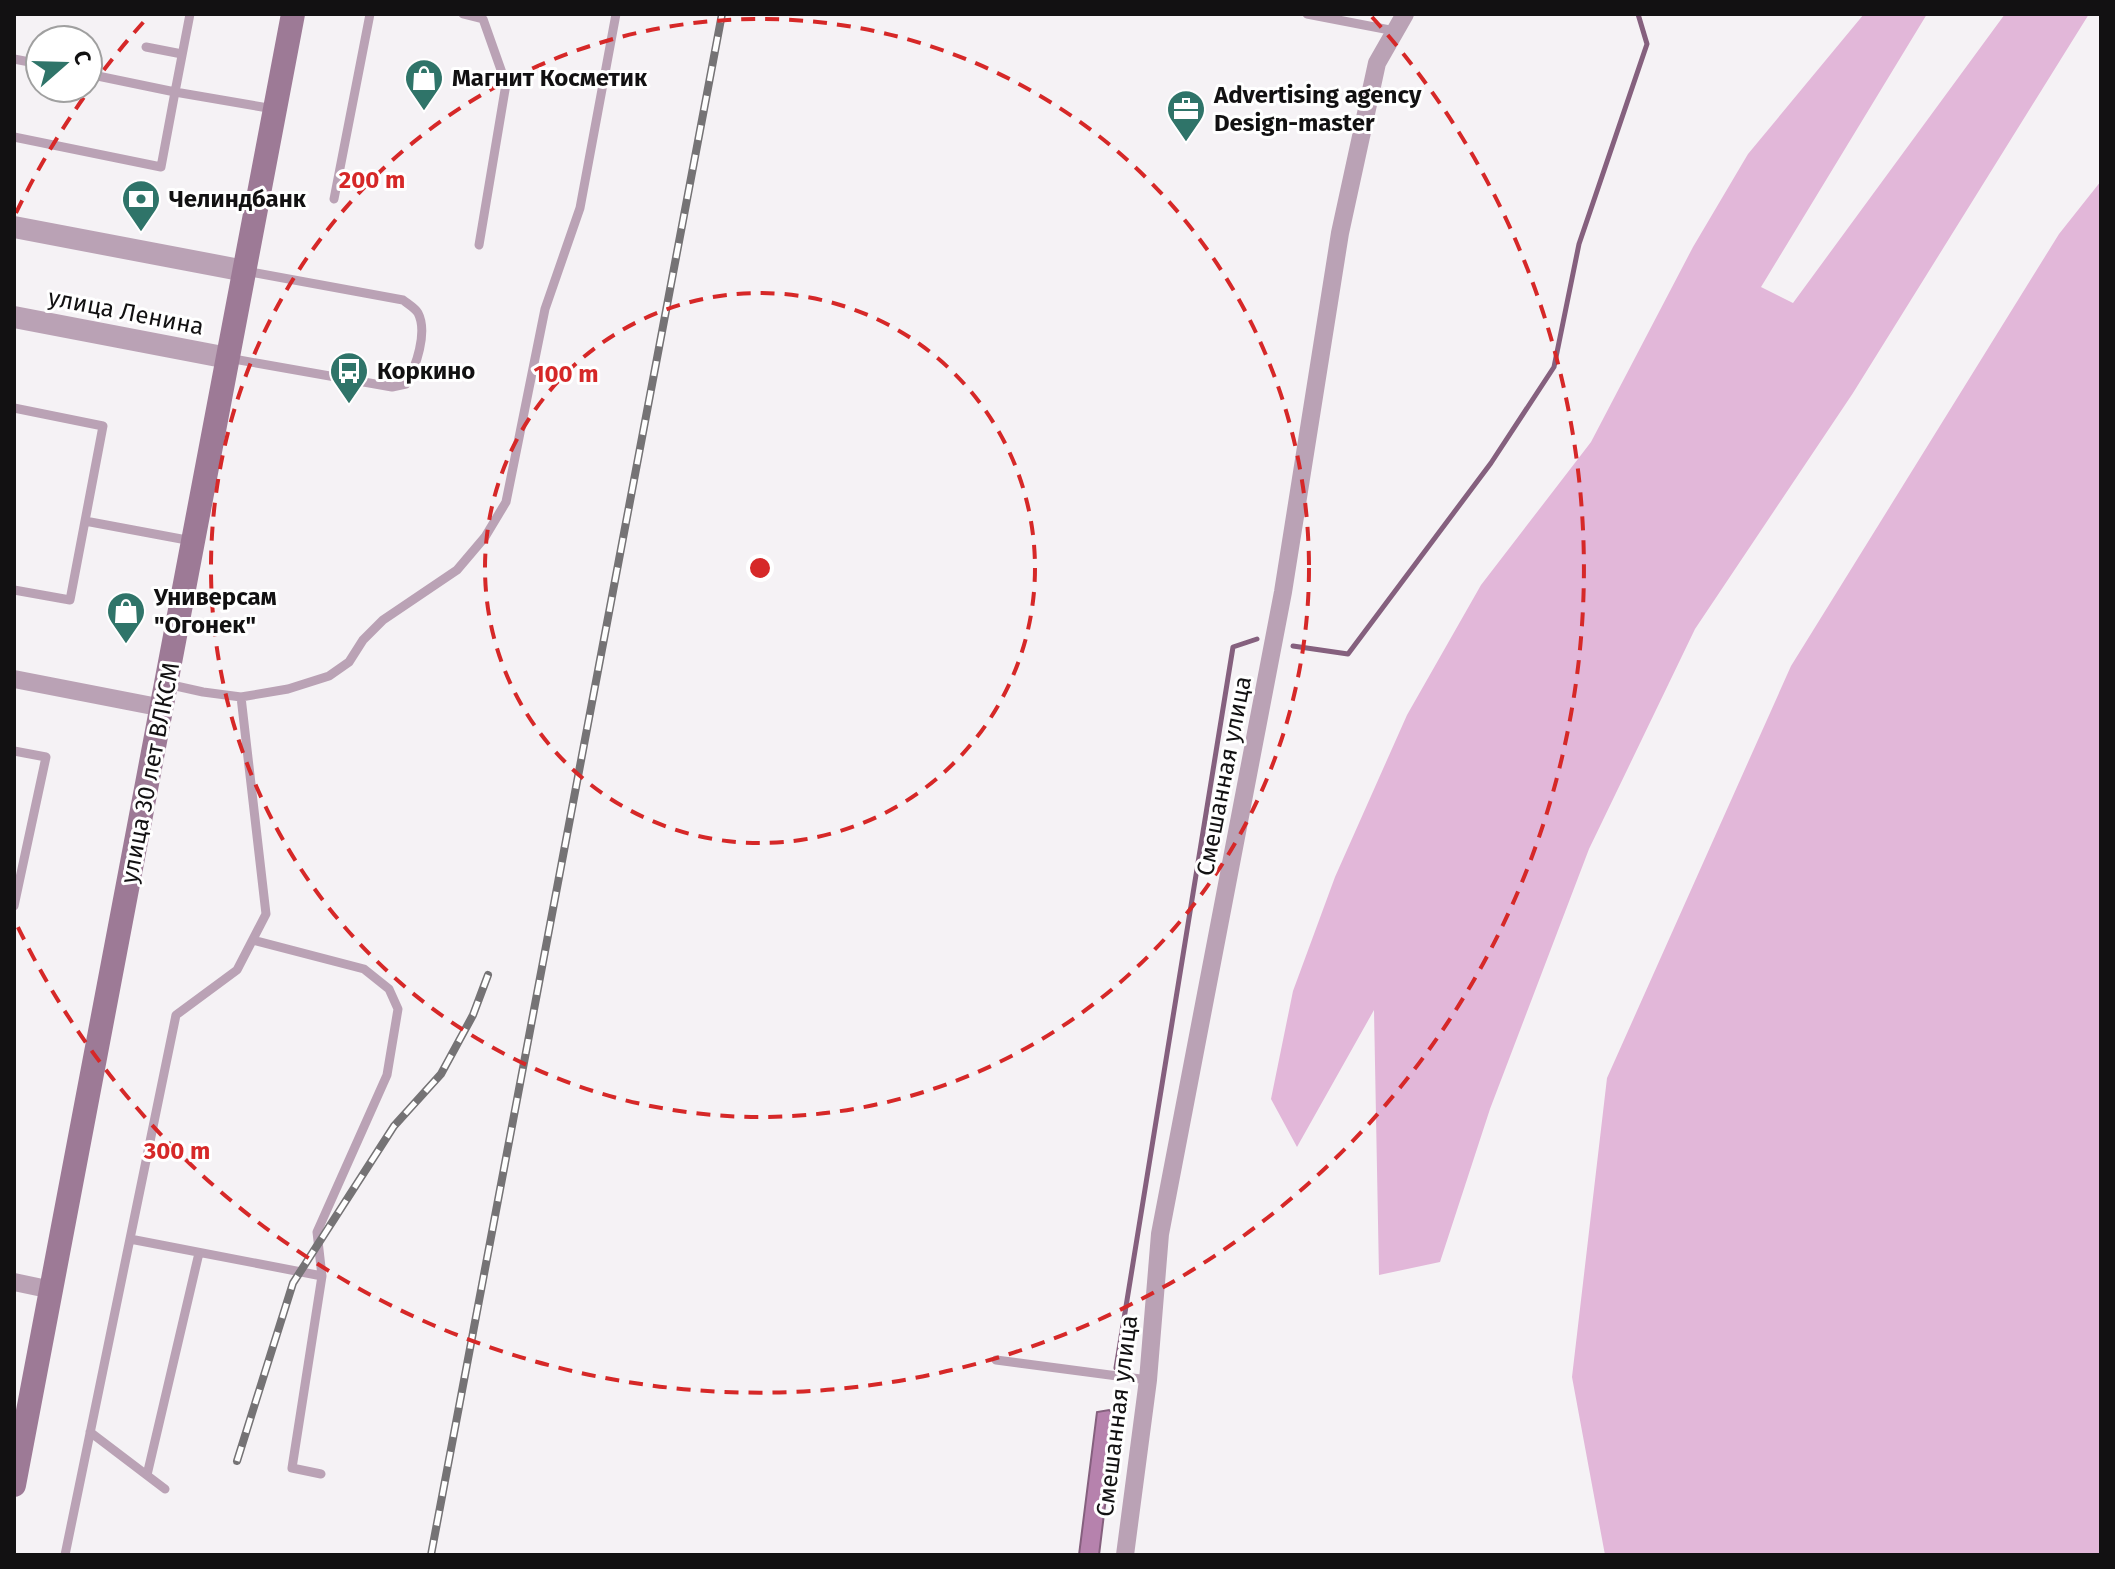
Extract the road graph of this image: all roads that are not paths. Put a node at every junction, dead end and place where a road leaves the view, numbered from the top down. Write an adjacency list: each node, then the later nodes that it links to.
1 (190, 14): 10 (lane)
2 (293, 14): 13 (main road, улица 30 лет ВЛКСМ)
3 (370, 14): 15 (lane)
4 (463, 14): 17 (lane)
5 (616, 14): 27 (lane)
6 (1307, 14): 8 (lane)
7 (1405, 14): 8 (street, Смешанная улица)
8 (1395, 31): 37 (street, Смешанная улица)
9 (146, 47): 10 (lane)
10 (182, 54): 12 (lane)
11 (104, 77): 12 (lane)
12 (175, 92): 13 (lane); 14 (lane)
13 (277, 109): 18 (main road, улица 30 лет ВЛКСМ)
14 (14, 137)
15 (334, 199)
16 (14, 227): 18 (street)
17 (479, 245)
18 (245, 271): 20 (main road, улица 30 лет ВЛКСМ); 20 (lane)
19 (14, 317): 20 (street, улица Ленина)
20 (228, 358): 23 (main road, улица 30 лет ВЛКСМ)
21 (14, 408): 22 (lane)
22 (85, 521): 23 (lane); 24 (lane)
23 (195, 541): 26 (main road, улица 30 лет ВЛКСМ)
24 (14, 590)
25 (14, 679): 26 (street)
26 (165, 696): 27 (lane); 35 (main road, улица 30 лет ВЛКСМ)
27 (241, 697): 30 (lane)
28 (14, 751): 29 (lane)
29 (14, 906)
30 (253, 940): 31 (lane); 33 (lane)
31 (130, 1239): 32 (lane); 38 (lane)
32 (199, 1253): 33 (lane); 40 (lane)
33 (322, 1276): 39 (lane)
34 (14, 1282): 35 (street)
35 (52, 1290): 41 (main road, улица 30 лет ВЛКСМ)
36 (996, 1360): 37 (lane)
37 (1148, 1380): 44 (street, Смешанная улица)
38 (90, 1432): 40 (lane); 43 (lane)
39 (321, 1474)
40 (147, 1475): 42 (lane)
41 (14, 1485)
42 (165, 1489)
43 (65, 1555)
44 (1125, 1555)

